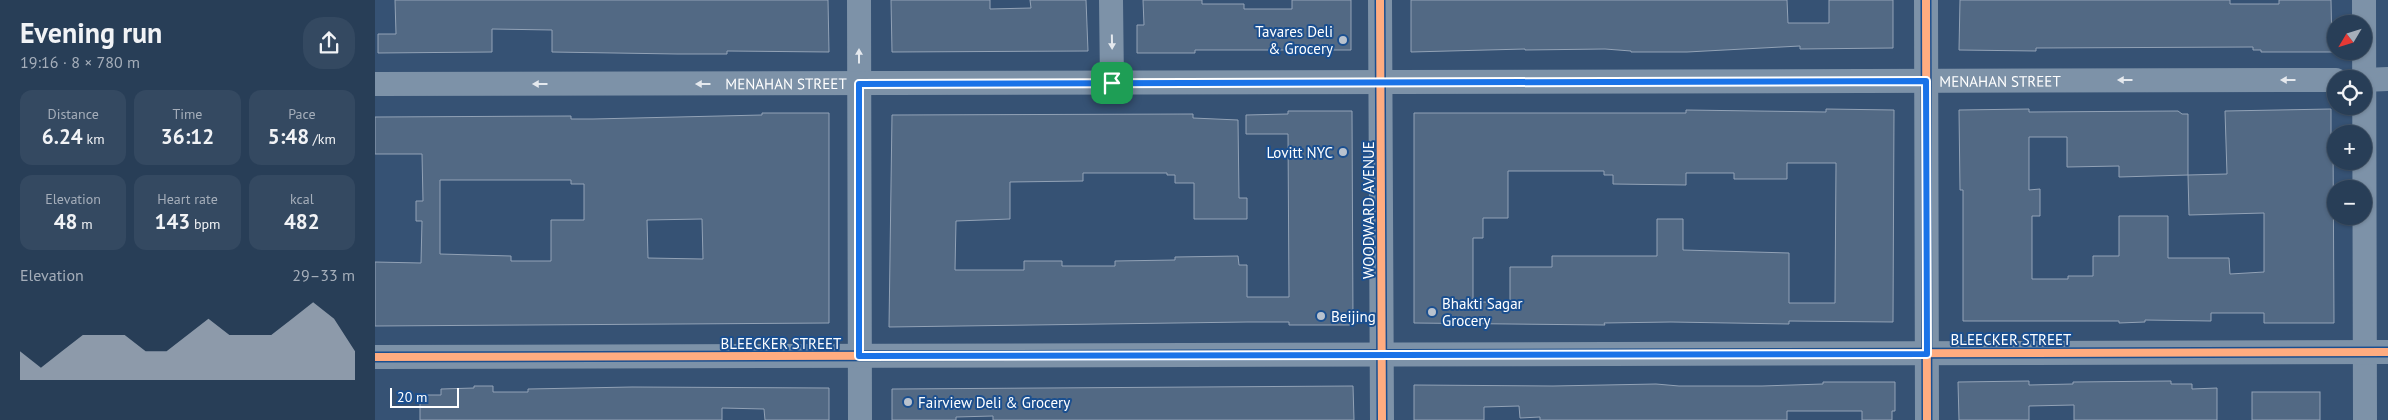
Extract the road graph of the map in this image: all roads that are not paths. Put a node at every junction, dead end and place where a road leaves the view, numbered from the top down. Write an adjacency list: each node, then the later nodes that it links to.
1 (859, 0): 14 (street, one-way to 1)
2 (1111, 0): 12 (street, one-way to 12)
3 (1381, 0): 11 (street, WOODWARD AVENUE)
4 (1926, 0): 10 (street)
5 (2364, 0): 6 (street)
6 (2364, 70)
7 (2327, 80): 10 (street, MENAHAN STREET, one-way to 10)
8 (2372, 80): 9 (street)
9 (2388, 80)
10 (1926, 81): 11 (street, MENAHAN STREET); 17 (street)
11 (1381, 82): 12 (street, MENAHAN STREET); 18 (street, WOODWARD AVENUE)
12 (1112, 83): 14 (street, MENAHAN STREET)
13 (375, 84): 14 (street, MENAHAN STREET, one-way to 13)
14 (859, 84): 19 (street)
15 (2366, 115): 16 (street)
16 (2377, 352): 17 (street, BLEECKER STREET); 24 (street)
17 (1927, 354): 18 (street, BLEECKER STREET); 23 (street)
18 (1382, 355): 19 (street, BLEECKER STREET); 22 (street, WOODWARD AVENUE)
19 (859, 356): 20 (street, BLEECKER STREET); 21 (street)
20 (375, 357)
21 (859, 420)
22 (1382, 420)
23 (1927, 420)
24 (2365, 420)

